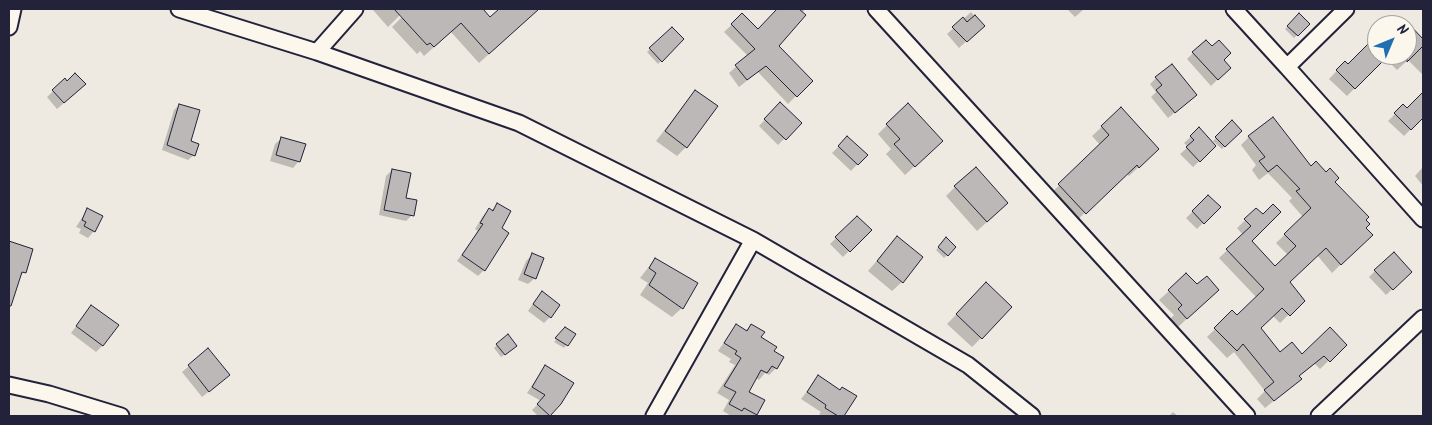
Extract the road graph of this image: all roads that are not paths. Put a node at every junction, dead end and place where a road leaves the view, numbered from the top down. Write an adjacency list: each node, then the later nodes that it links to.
1 (13, 9): 7 (street)
2 (179, 9): 8 (street)
3 (355, 9): 8 (street)
4 (876, 9): 17 (street)
5 (1234, 9): 9 (street)
6 (1346, 9): 9 (street)
7 (9, 27)
8 (317, 52): 11 (street)
9 (1287, 68): 10 (street)
10 (1423, 219)
11 (753, 240): 15 (street); 16 (street)
12 (1423, 318): 18 (street)
13 (9, 385): 14 (street)
14 (121, 416)
15 (654, 416)
16 (1032, 416)
17 (1247, 416)
18 (1319, 416)

